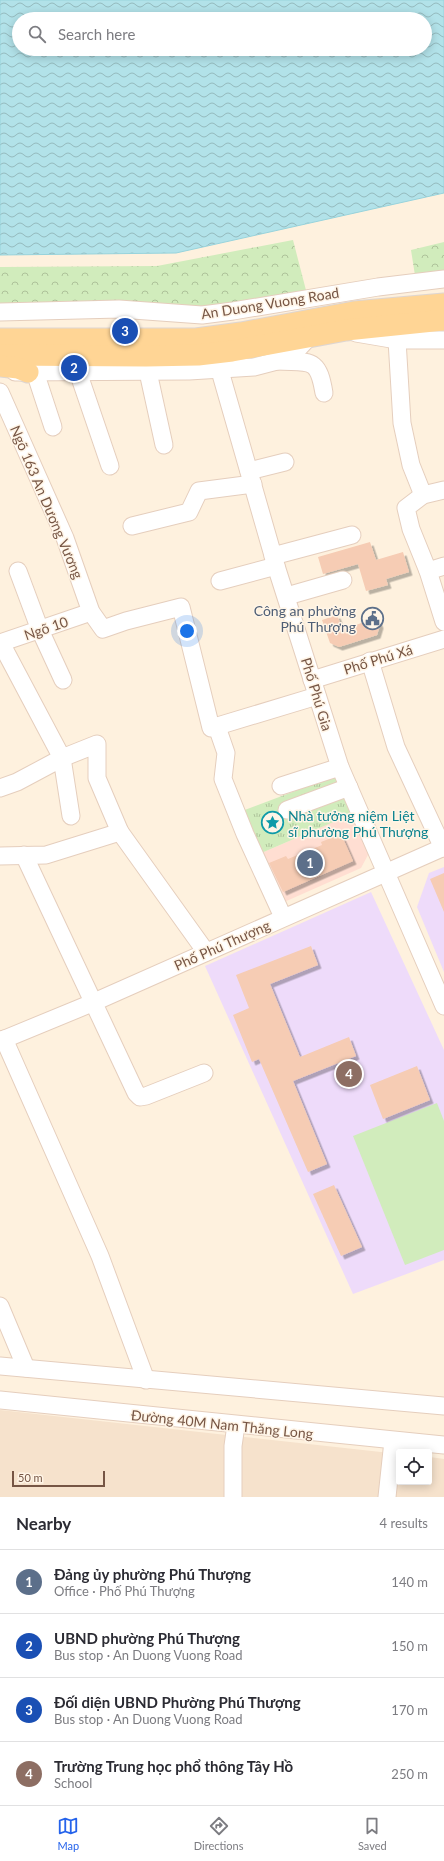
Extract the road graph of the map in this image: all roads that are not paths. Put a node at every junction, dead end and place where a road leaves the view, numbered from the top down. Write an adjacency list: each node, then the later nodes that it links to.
1 (444, 279): 3 (street, An Duong Vuong Road)
2 (444, 304): 7 (main road, An Duong Vuong Road)
3 (0, 312)
4 (444, 320): 5 (main road)
5 (346, 330): 6 (main road); 8 (street)
6 (311, 336): 10 (main road); 11 (street)
7 (0, 339)
8 (397, 340): 9 (street); 26 (street)
9 (444, 340)
10 (0, 355)
11 (277, 361): 13 (street); 19 (street)
12 (0, 366): 15 (main road)
13 (220, 371): 17 (street); 24 (street, Phố Phú Gia)
14 (0, 372): 15 (street)
15 (32, 372): 16 (street); 20 (street)
16 (78, 372): 17 (street); 23 (street)
17 (148, 372): 21 (street)
18 (0, 392): 36 (street, Ngõ 163 An Dương Vương)
19 (324, 393)
20 (53, 426)
21 (164, 445)
22 (285, 462): 24 (street)
23 (110, 466)
24 (251, 477): 27 (street); 29 (street, Phố Phú Gia)
25 (444, 490): 26 (street)
26 (423, 495): 32 (street)
27 (132, 526)
28 (352, 535): 29 (street)
29 (275, 561): 34 (street); 35 (street, Phố Phú Gia)
30 (444, 566): 32 (street)
31 (18, 571): 38 (street)
32 (428, 571): 37 (street)
33 (343, 580): 35 (street)
34 (220, 582)
35 (287, 596): 43 (street, Phố Phú Gia)
36 (91, 612): 38 (street, Ngõ 10); 45 (street, Ngõ 163 An Dương Vương)
37 (444, 622)
38 (40, 630): 40 (street, Ngõ 10); 42 (street)
39 (444, 639): 41 (street, Phố Phú Xá)
40 (0, 643): 46 (street)
41 (370, 661): 43 (street, Phố Phú Xá); 54 (street)
42 (63, 680)
43 (312, 680): 44 (street, Phố Phú Gia)
44 (317, 696): 45 (street); 47 (street, Phố Phú Gia)
45 (217, 727): 58 (street)
46 (62, 758): 50 (street); 52 (street); 53 (street)
47 (340, 767): 48 (street); 49 (street, Phố Phú Gia)
48 (281, 786)
49 (349, 787): 51 (street); 57 (street, Phố Phú Gia)
50 (0, 788)
51 (287, 810)
52 (71, 816)
53 (120, 832): 56 (street); 59 (street)
54 (444, 847): 57 (street, Phố Phú Thượng)
55 (0, 855): 56 (street)
56 (24, 855): 60 (street)
57 (388, 873): 58 (street, Phố Phú Thượng); 61 (street, Phố Phú Gia)
58 (283, 917): 59 (street, Phố Phú Thượng)
59 (206, 952): 60 (street, Phố Phú Thượng)
60 (92, 1003): 62 (street, Phố Phú Thượng); 63 (street)
61 (444, 1006)
62 (2, 1040): 67 (street)
63 (204, 1073)
64 (0, 1306): 66 (street)
65 (0, 1366): 66 (street)
66 (26, 1368): 67 (street)
67 (146, 1380): 69 (street)
68 (0, 1400): 70 (street, Đường 40M Nam Thăng Long)
69 (444, 1406)
70 (236, 1425): 71 (street, Đường 40M Nam Thăng Long); 73 (street)
71 (393, 1441): 72 (street, Đường 40M Nam Thăng Long); 74 (street)
72 (444, 1445)
73 (234, 1497)
74 (387, 1497)

